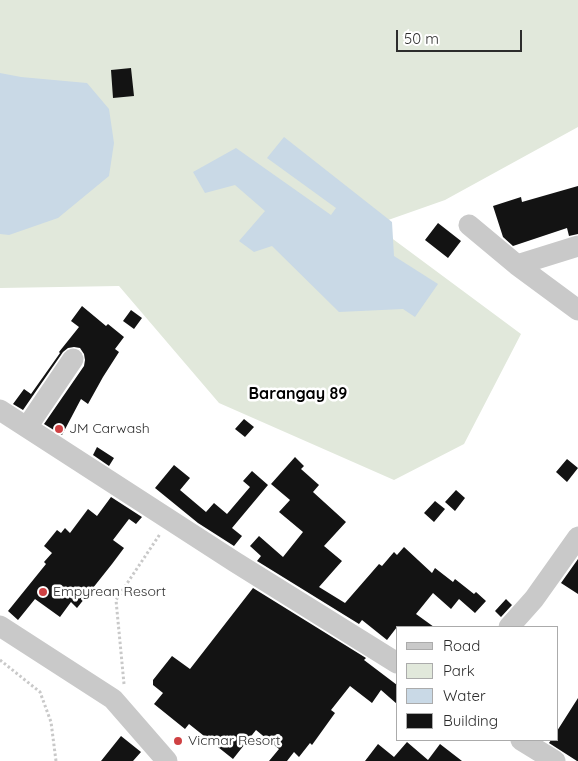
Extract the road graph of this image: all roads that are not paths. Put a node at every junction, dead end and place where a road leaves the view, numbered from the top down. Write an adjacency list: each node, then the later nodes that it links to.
1 (469, 225): 3 (street)
2 (578, 246): 3 (street)
3 (517, 264): 4 (street)
4 (578, 310)
5 (73, 359): 7 (street)
6 (0, 410): 7 (street)
7 (27, 427): 11 (street)
8 (578, 537): 10 (street)
9 (0, 626): 13 (street)
10 (510, 626)
11 (396, 662)
12 (523, 741): 14 (street)
13 (167, 761)
14 (555, 761)

